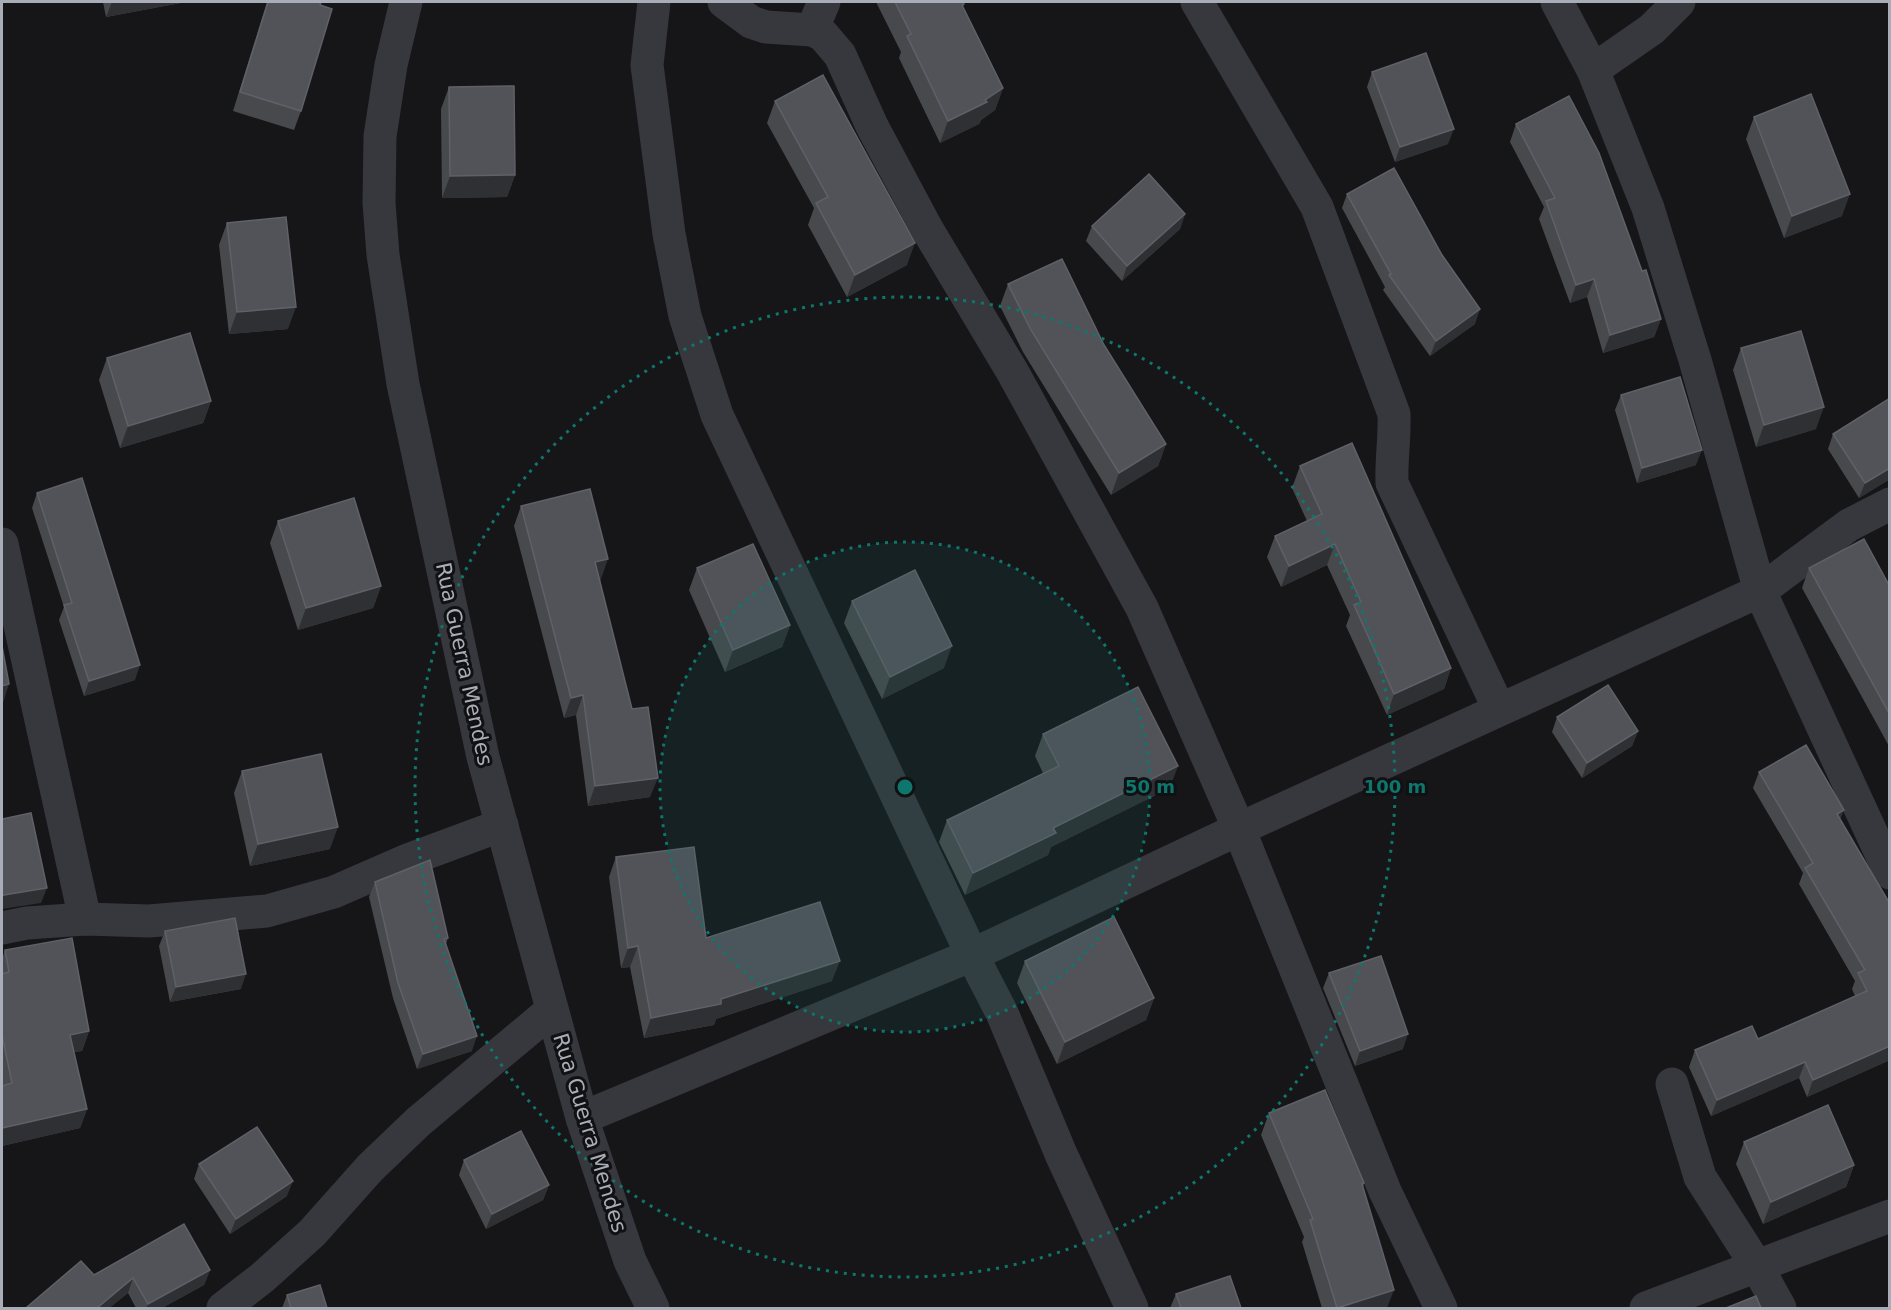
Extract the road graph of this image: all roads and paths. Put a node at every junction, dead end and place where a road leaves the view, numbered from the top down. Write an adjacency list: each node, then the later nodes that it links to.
1 (406, 2): 13 (street, Rua Guerra Mendes)
2 (654, 2): 18 (street)
3 (724, 2): 7 (street)
4 (1197, 2): 12 (street)
5 (1557, 2): 8 (street)
6 (1679, 2): 8 (street)
7 (818, 16): 14 (street)
8 (1593, 70): 11 (street)
9 (1890, 504): 11 (street)
10 (2, 544): 16 (street)
11 (1760, 591): 12 (street); 15 (street)
12 (1499, 709): 14 (street)
13 (502, 825): 16 (street); 19 (street, Rua Guerra Mendes)
14 (1239, 829): 18 (street); 27 (street)
15 (1890, 873)
16 (85, 919): 17 (street)
17 (2, 928)
18 (972, 955): 21 (street); 26 (street)
19 (552, 1010): 21 (street, Rua Guerra Mendes); 24 (street)
20 (1672, 1084): 23 (street)
21 (582, 1118): 25 (street, Rua Guerra Mendes)
22 (1890, 1216): 23 (street)
23 (1758, 1268): 28 (street); 29 (street)
24 (223, 1308)
25 (653, 1308)
26 (1132, 1308)
27 (1441, 1308)
28 (1646, 1308)
29 (1780, 1308)

